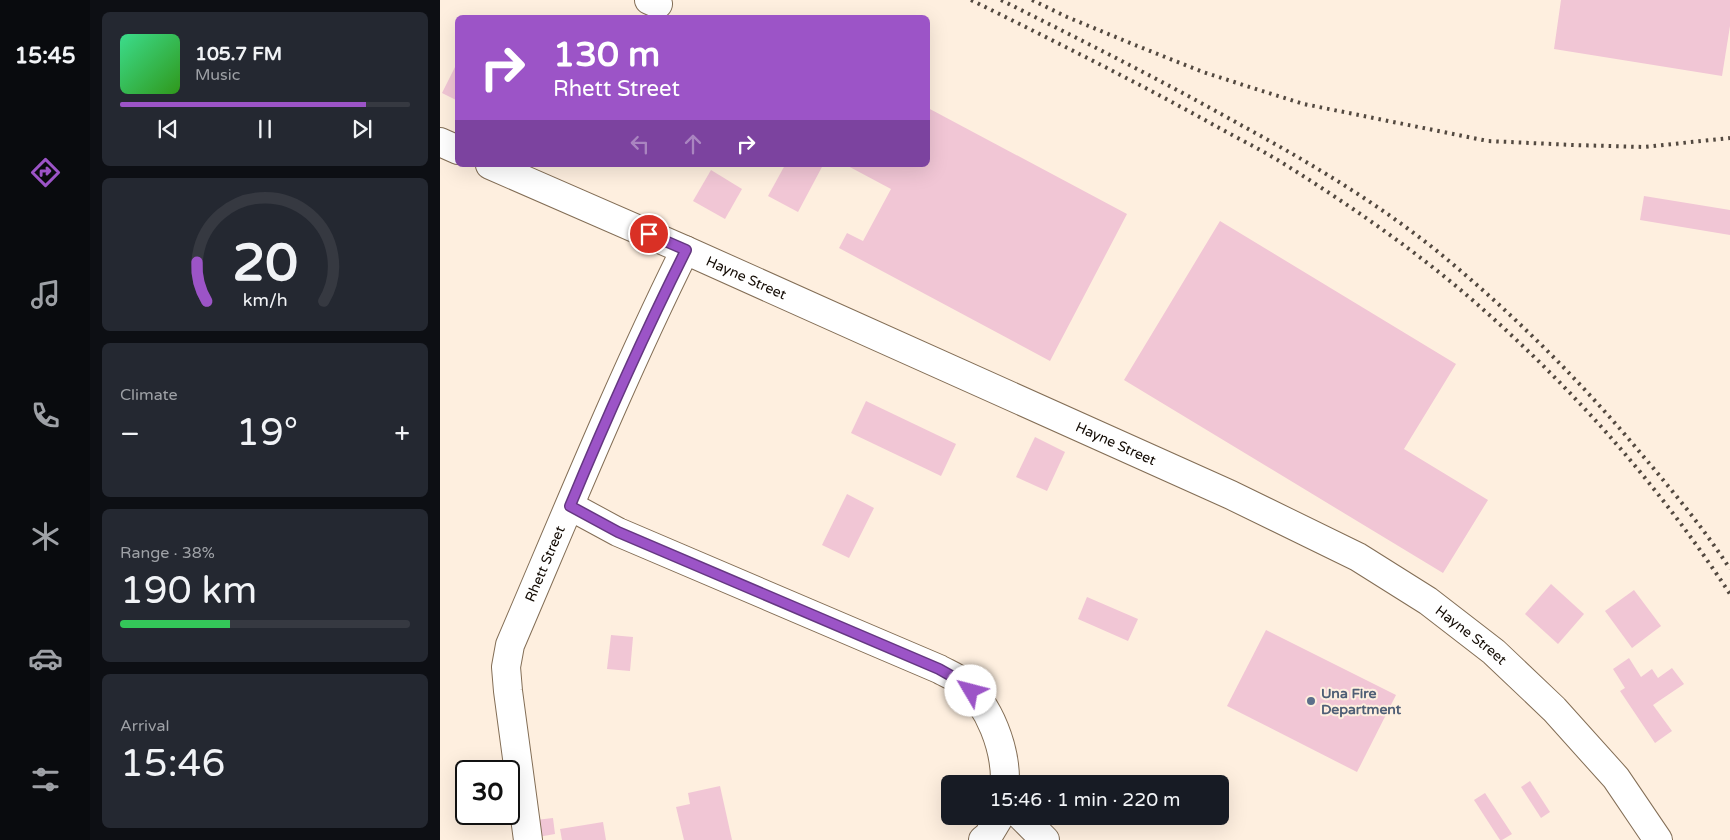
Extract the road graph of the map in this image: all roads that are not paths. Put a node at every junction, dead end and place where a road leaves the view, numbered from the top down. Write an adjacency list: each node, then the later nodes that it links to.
1 (440, 142): 2 (street)
2 (455, 149)
3 (495, 167): 4 (street, Hayne Street)
4 (686, 250): 5 (street, Rhett Street); 12 (street, Hayne Street)
5 (570, 506): 6 (street); 9 (street, Rhett Street)
6 (1004, 775)
7 (995, 825): 10 (street)
8 (1030, 825): 11 (street)
9 (528, 840)
10 (983, 840)
11 (1046, 840)
12 (1658, 840)

